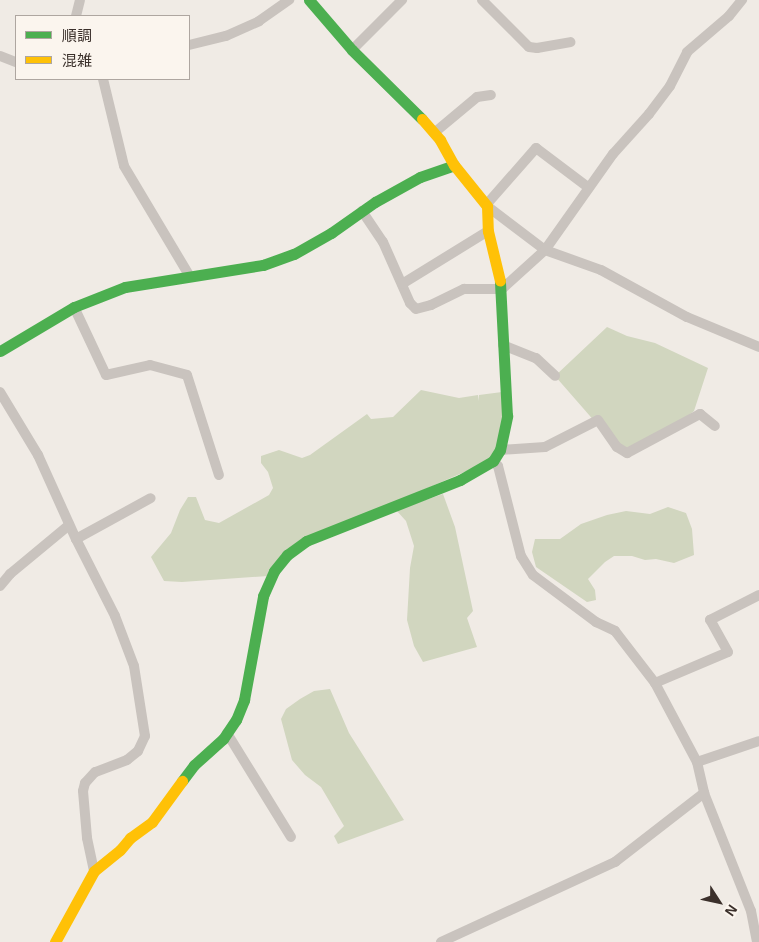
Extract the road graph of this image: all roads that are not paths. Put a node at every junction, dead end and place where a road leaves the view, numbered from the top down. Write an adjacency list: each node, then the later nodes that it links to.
1 (80, 0): 7 (street)
2 (290, 0): 9 (street)
3 (309, 0): 10 (street)
4 (402, 0): 10 (street)
5 (482, 0): 8 (street)
6 (742, 0): 17 (street)
7 (76, 15)
8 (570, 42)
9 (190, 45)
10 (352, 50): 15 (street)
11 (0, 56): 12 (street)
12 (15, 62)
13 (103, 80): 22 (street)
14 (491, 95): 15 (street)
15 (434, 133): 16 (street)
16 (454, 165): 18 (street); 19 (street)
17 (589, 188): 18 (street); 21 (street)
18 (486, 206): 20 (street); 21 (street)
19 (362, 211): 22 (street); 23 (street)
20 (488, 231): 23 (street); 24 (street)
21 (545, 250): 24 (street); 27 (street)
22 (189, 275): 25 (street)
23 (402, 284): 24 (street)
24 (502, 289): 26 (street)
25 (74, 307): 28 (street); 34 (street)
26 (503, 345): 29 (street); 32 (street)
27 (759, 347)
28 (0, 351)
29 (555, 376)
30 (0, 392): 36 (street)
31 (715, 426): 32 (street)
32 (500, 450): 33 (street)
33 (493, 461): 40 (street); 41 (street)
34 (219, 475)
35 (152, 498): 37 (street)
36 (69, 525): 37 (street); 38 (street)
37 (76, 539): 46 (street)
38 (0, 586)
39 (759, 595): 40 (street)
40 (655, 683): 43 (street)
41 (227, 733): 45 (street); 46 (street)
42 (759, 741): 43 (street)
43 (697, 762): 44 (street)
44 (704, 793): 48 (street); 49 (street)
45 (291, 837)
46 (94, 871): 47 (street)
47 (55, 942)
48 (441, 942)
49 (757, 942)

